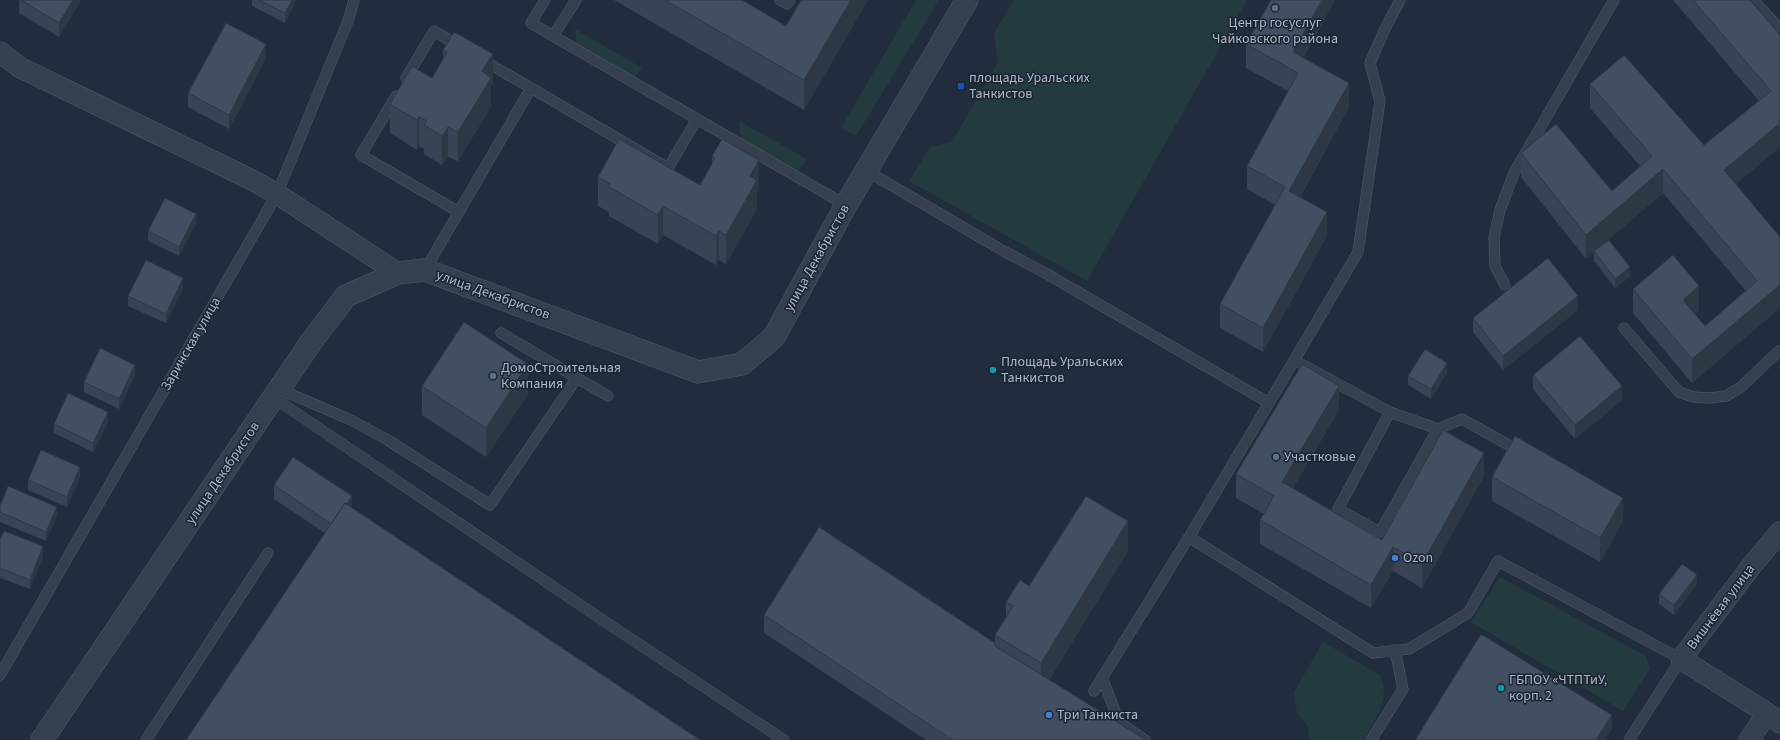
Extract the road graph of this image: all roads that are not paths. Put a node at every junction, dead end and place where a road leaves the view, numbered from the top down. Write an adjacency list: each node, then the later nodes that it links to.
1 (354, 0): 16 (lane, Заринская улица)
2 (545, 0): 11 (lane)
3 (576, 0): 11 (lane)
4 (780, 0): 5 (lane)
5 (790, 0)
6 (967, 0): 15 (street, улица Декабристов)
7 (1400, 0): 25 (lane)
8 (1614, 0): 21 (lane)
9 (1753, 0): 10 (lane)
10 (1780, 29)
11 (554, 36): 14 (lane)
12 (0, 52): 16 (street)
13 (531, 88): 14 (lane); 18 (lane); 18 (lane)
14 (697, 119): 17 (lane)
15 (867, 171): 17 (street, улица Декабристов); 29 (lane)
16 (277, 194): 20 (street); 38 (lane, Заринская улица)
17 (846, 205): 19 (street, улица Декабристов)
18 (459, 212): 19 (lane)
19 (425, 270): 20 (street, улица Декабристов)
20 (398, 273): 27 (street, улица Декабристов)
21 (1505, 285)
22 (1624, 328): 24 (lane)
23 (501, 333): 26 (lane)
24 (1780, 350)
25 (1294, 360): 29 (lane); 30 (lane)
26 (577, 378): 27 (lane); 28 (lane)
27 (277, 394): 42 (street, улица Декабристов); 44 (lane)
28 (608, 396)
29 (1269, 403): 34 (lane)
30 (1390, 412): 31 (lane); 31 (lane)
31 (1438, 429): 32 (lane)
32 (1530, 457)
33 (1780, 532): 37 (street, Вишнёвая улица)
34 (1189, 537): 36 (lane); 39 (lane)
35 (268, 553): 43 (lane)
36 (1395, 650): 37 (lane); 46 (lane)
37 (1681, 660): 41 (street, Вишнёвая улица); 47 (lane)
38 (0, 674)
39 (1102, 677): 40 (lane); 45 (lane)
40 (1094, 691)
41 (1774, 718): 48 (street, Вишнёвая улица)
42 (42, 740)
43 (146, 740)
44 (784, 740)
45 (1146, 740)
46 (1371, 740)
47 (1629, 740)
48 (1750, 740)

